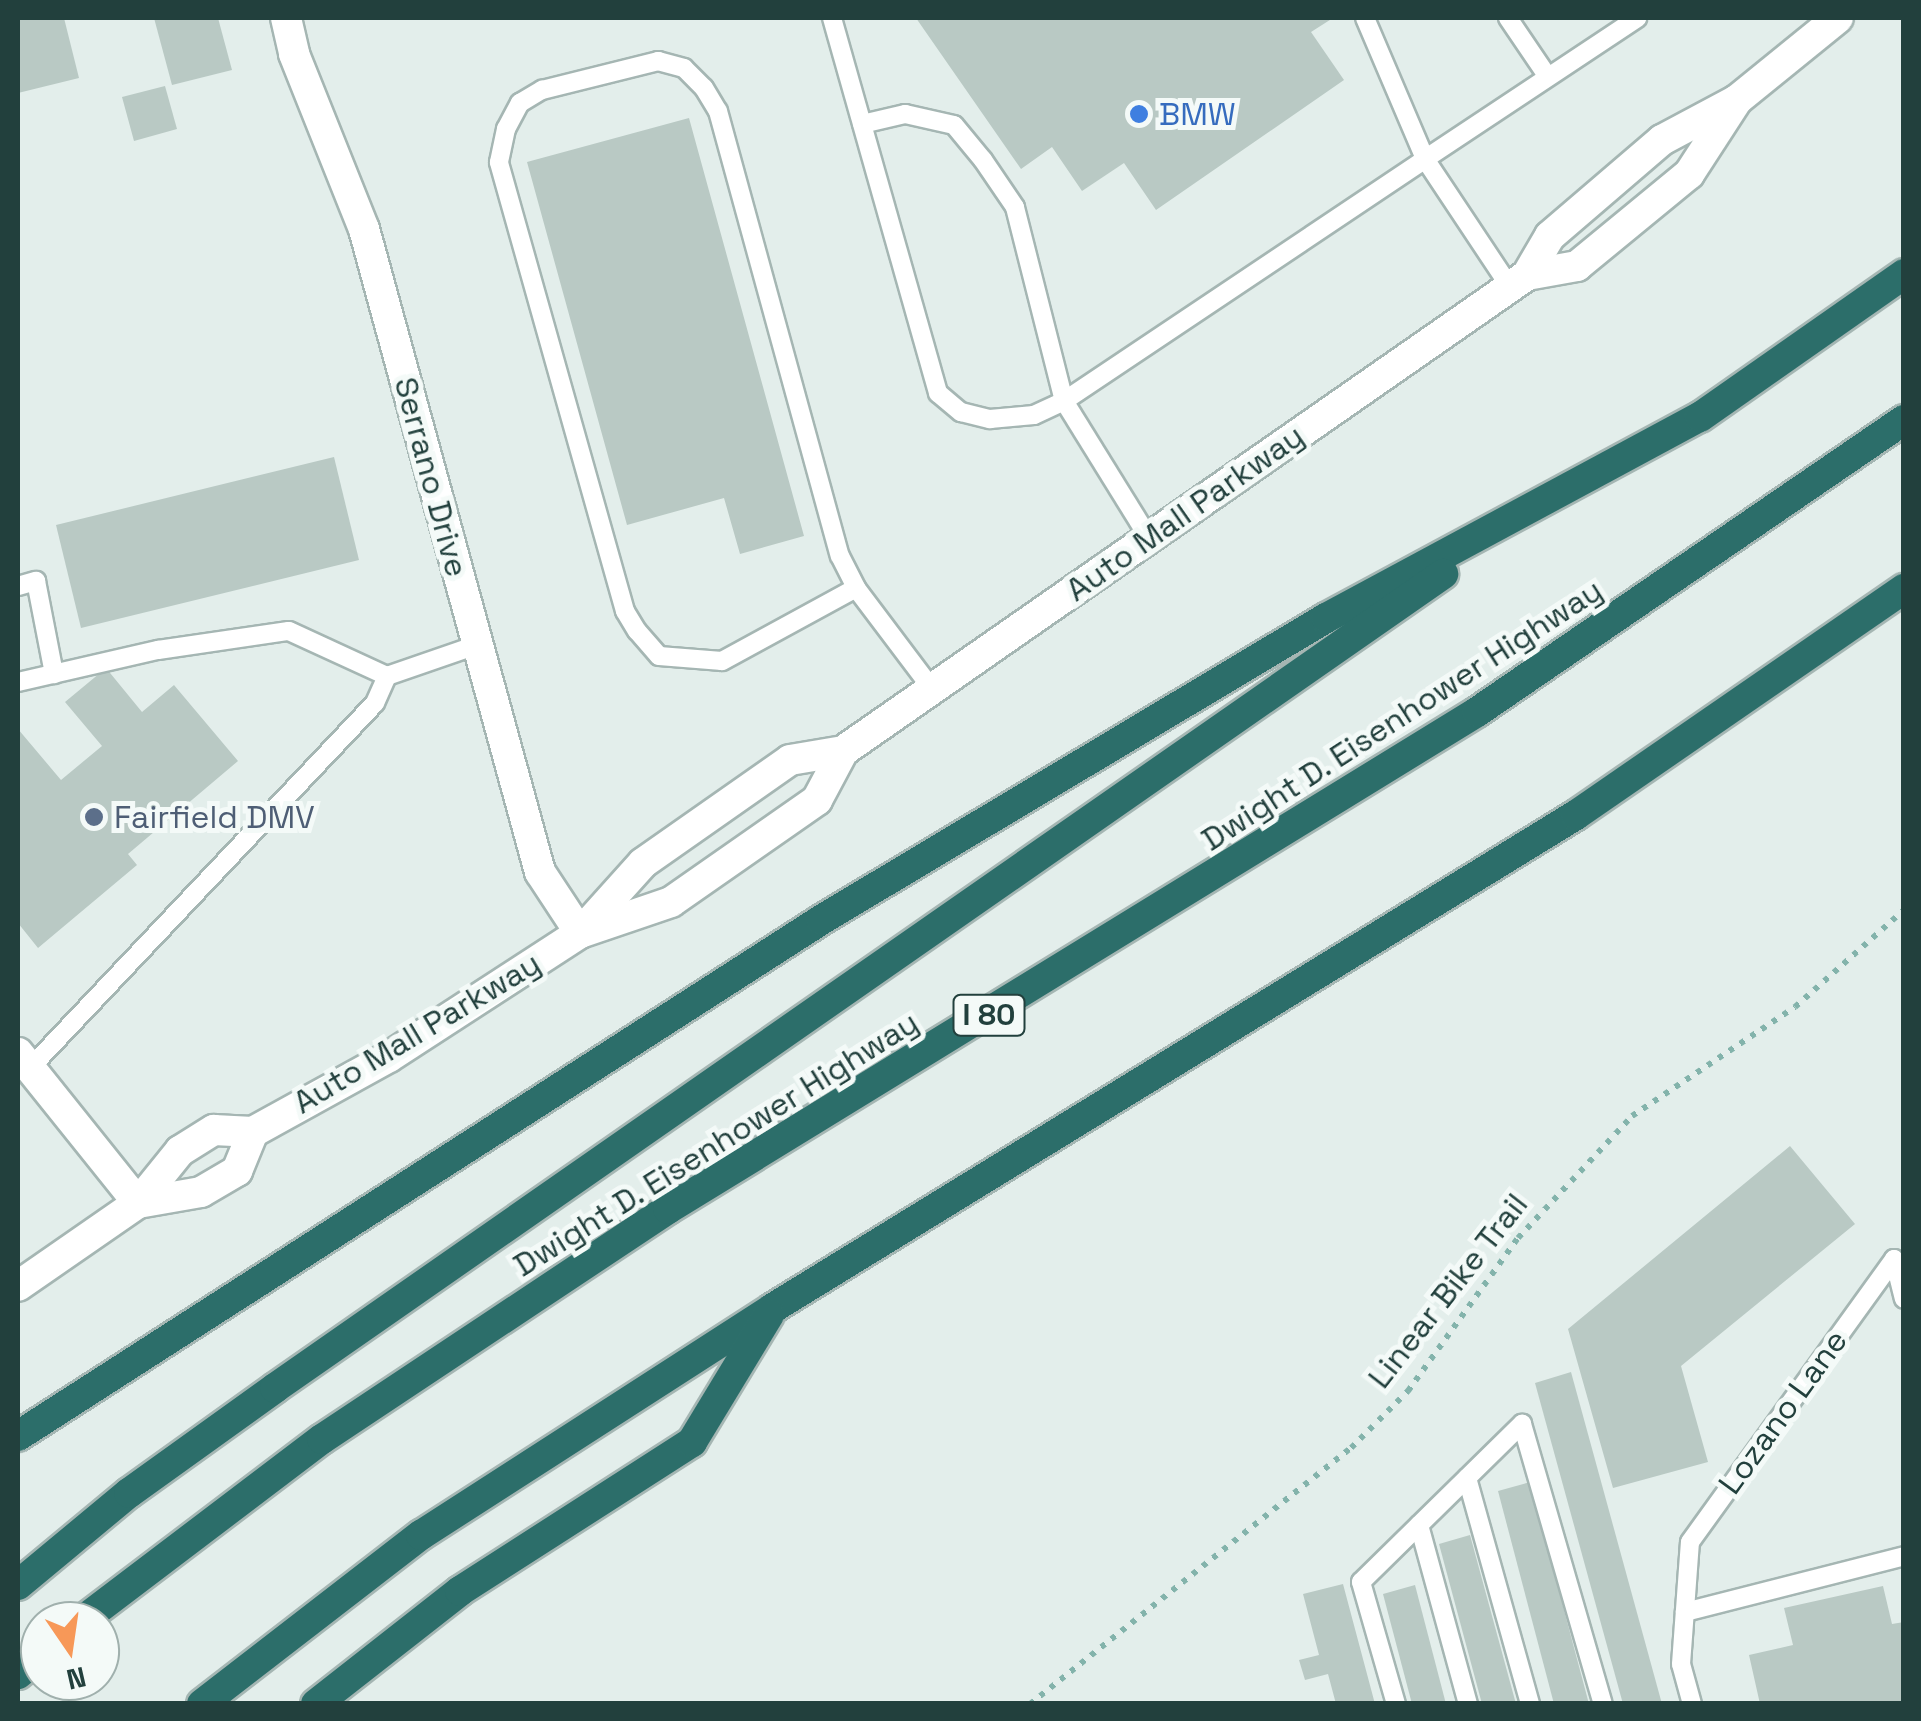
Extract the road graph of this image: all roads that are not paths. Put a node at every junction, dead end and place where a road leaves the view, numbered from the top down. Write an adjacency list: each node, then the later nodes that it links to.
1 (286, 18): 20 (street, Serrano Drive)
2 (832, 18): 9 (lane)
3 (1365, 18): 10 (lane)
4 (1508, 18): 7 (lane)
5 (1637, 18): 7 (lane)
6 (1838, 18): 8 (street, Auto Mall Parkway)
7 (1548, 77): 10 (lane)
8 (1737, 100): 12 (street, Auto Mall Parkway); 12 (street, Auto Mall Parkway)
9 (862, 124): 13 (lane); 13 (lane)
10 (1425, 159): 12 (lane); 13 (lane)
11 (1904, 274): 15 (highway)
12 (1518, 281): 16 (street, Auto Mall Parkway)
13 (1064, 400): 16 (lane)
14 (1904, 420): 38 (highway, Dwight D. Eisenhower Highway / I 80)
15 (1526, 512): 33 (highway); 37 (highway)
16 (1149, 538): 24 (street, Auto Mall Parkway)
17 (18, 586): 21 (lane)
18 (856, 588): 18 (lane); 24 (lane)
19 (1904, 588): 32 (highway)
20 (477, 645): 22 (lane); 26 (street, Serrano Drive)
21 (54, 674): 22 (lane); 23 (lane)
22 (387, 676): 27 (lane)
23 (18, 682)
24 (932, 690): 25 (street, Auto Mall Parkway)
25 (843, 752): 26 (street, Auto Mall Parkway); 26 (street, Auto Mall Parkway)
26 (580, 933): 28 (street, Auto Mall Parkway)
27 (24, 1061): 29 (street)
28 (253, 1132): 29 (street, Auto Mall Parkway); 29 (street, Auto Mall Parkway)
29 (138, 1203): 30 (street, Auto Mall Parkway)
30 (18, 1286)
31 (1904, 1300): 39 (lane, Lozano Lane)
32 (773, 1308): 40 (highway); 41 (highway)
33 (18, 1436)
34 (1467, 1478): 35 (lane); 44 (lane); 45 (lane)
35 (1419, 1524): 42 (lane); 43 (lane)
36 (1904, 1556): 39 (lane)
37 (18, 1585)
38 (109, 1601)
39 (1684, 1612): 46 (lane, Lozano Lane)
40 (202, 1704)
41 (316, 1704)
42 (1396, 1704)
43 (1468, 1704)
44 (1530, 1704)
45 (1604, 1704)
46 (1692, 1704)

